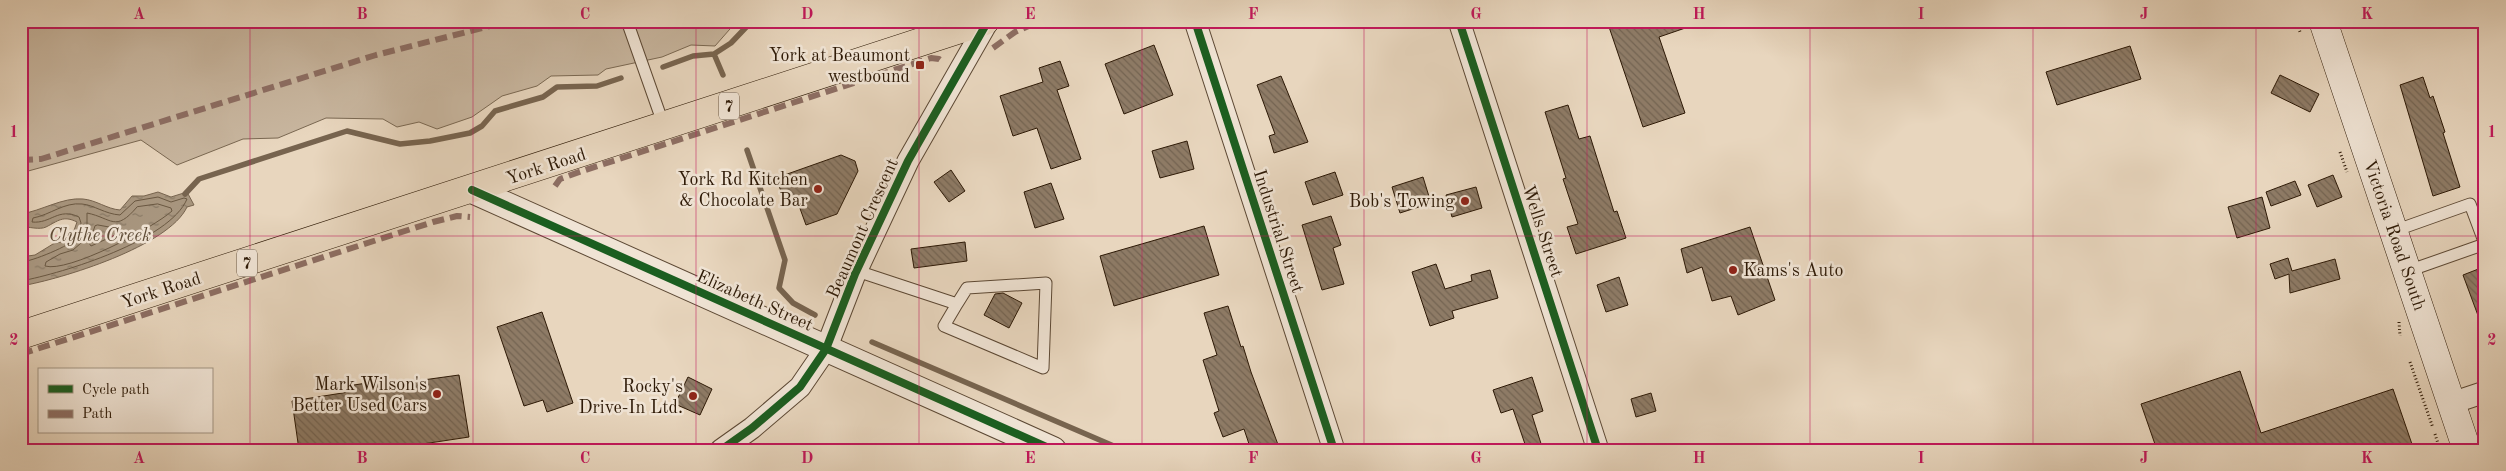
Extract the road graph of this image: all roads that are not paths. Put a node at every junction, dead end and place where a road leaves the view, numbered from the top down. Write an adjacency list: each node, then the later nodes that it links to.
1 (626, 21): 6 (lane)
2 (986, 21): 6 (main road, York Road / 7); 10 (street, Beaumont Crescent)
3 (1195, 21): 19 (street, Industrial Street)
4 (1459, 21): 20 (street, Wells Street)
5 (2323, 21): 8 (main road, Victoria Road South)
6 (664, 127): 7 (main road, York Road / 7)
7 (472, 190): 13 (main road, York Road / 7); 14 (street, Elizabeth Street)
8 (2394, 231): 9 (lane); 11 (main road, Victoria Road South)
9 (2485, 244): 11 (lane)
10 (857, 270): 12 (lane); 14 (street, Beaumont Crescent)
11 (2408, 271): 16 (main road, Victoria Road South)
12 (957, 304): 12 (lane)
13 (21, 335)
14 (826, 349): 17 (street, Beaumont Crescent); 18 (street, Elizabeth Street)
15 (2485, 392): 16 (street)
16 (2452, 404): 21 (main road, Victoria Road South)
17 (721, 450)
18 (1053, 450)
19 (1334, 450)
20 (1598, 450)
21 (2468, 450)

